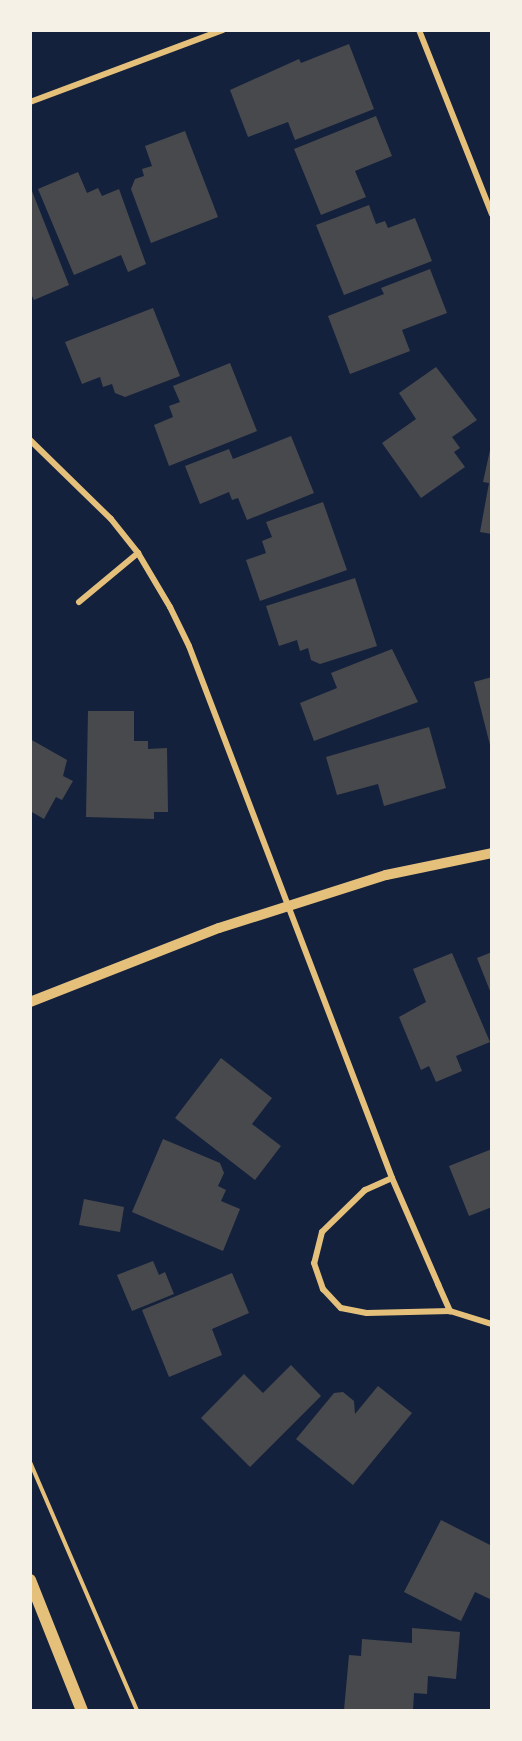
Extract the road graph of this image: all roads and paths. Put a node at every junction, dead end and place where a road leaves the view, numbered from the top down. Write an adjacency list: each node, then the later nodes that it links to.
1 (223, 30): 3 (street)
2 (418, 30): 4 (street)
3 (30, 102)
4 (492, 214)
5 (30, 440): 6 (street)
6 (138, 553): 7 (street); 9 (street)
7 (79, 602)
8 (492, 854): 9 (street)
9 (290, 907): 10 (street); 11 (street)
10 (30, 1002)
11 (392, 1178): 12 (street); 12 (street)
12 (450, 1311): 13 (street)
13 (492, 1324)
14 (30, 1462): 17 (path)
15 (30, 1581): 16 (main road)
16 (82, 1711)
17 (137, 1711)

